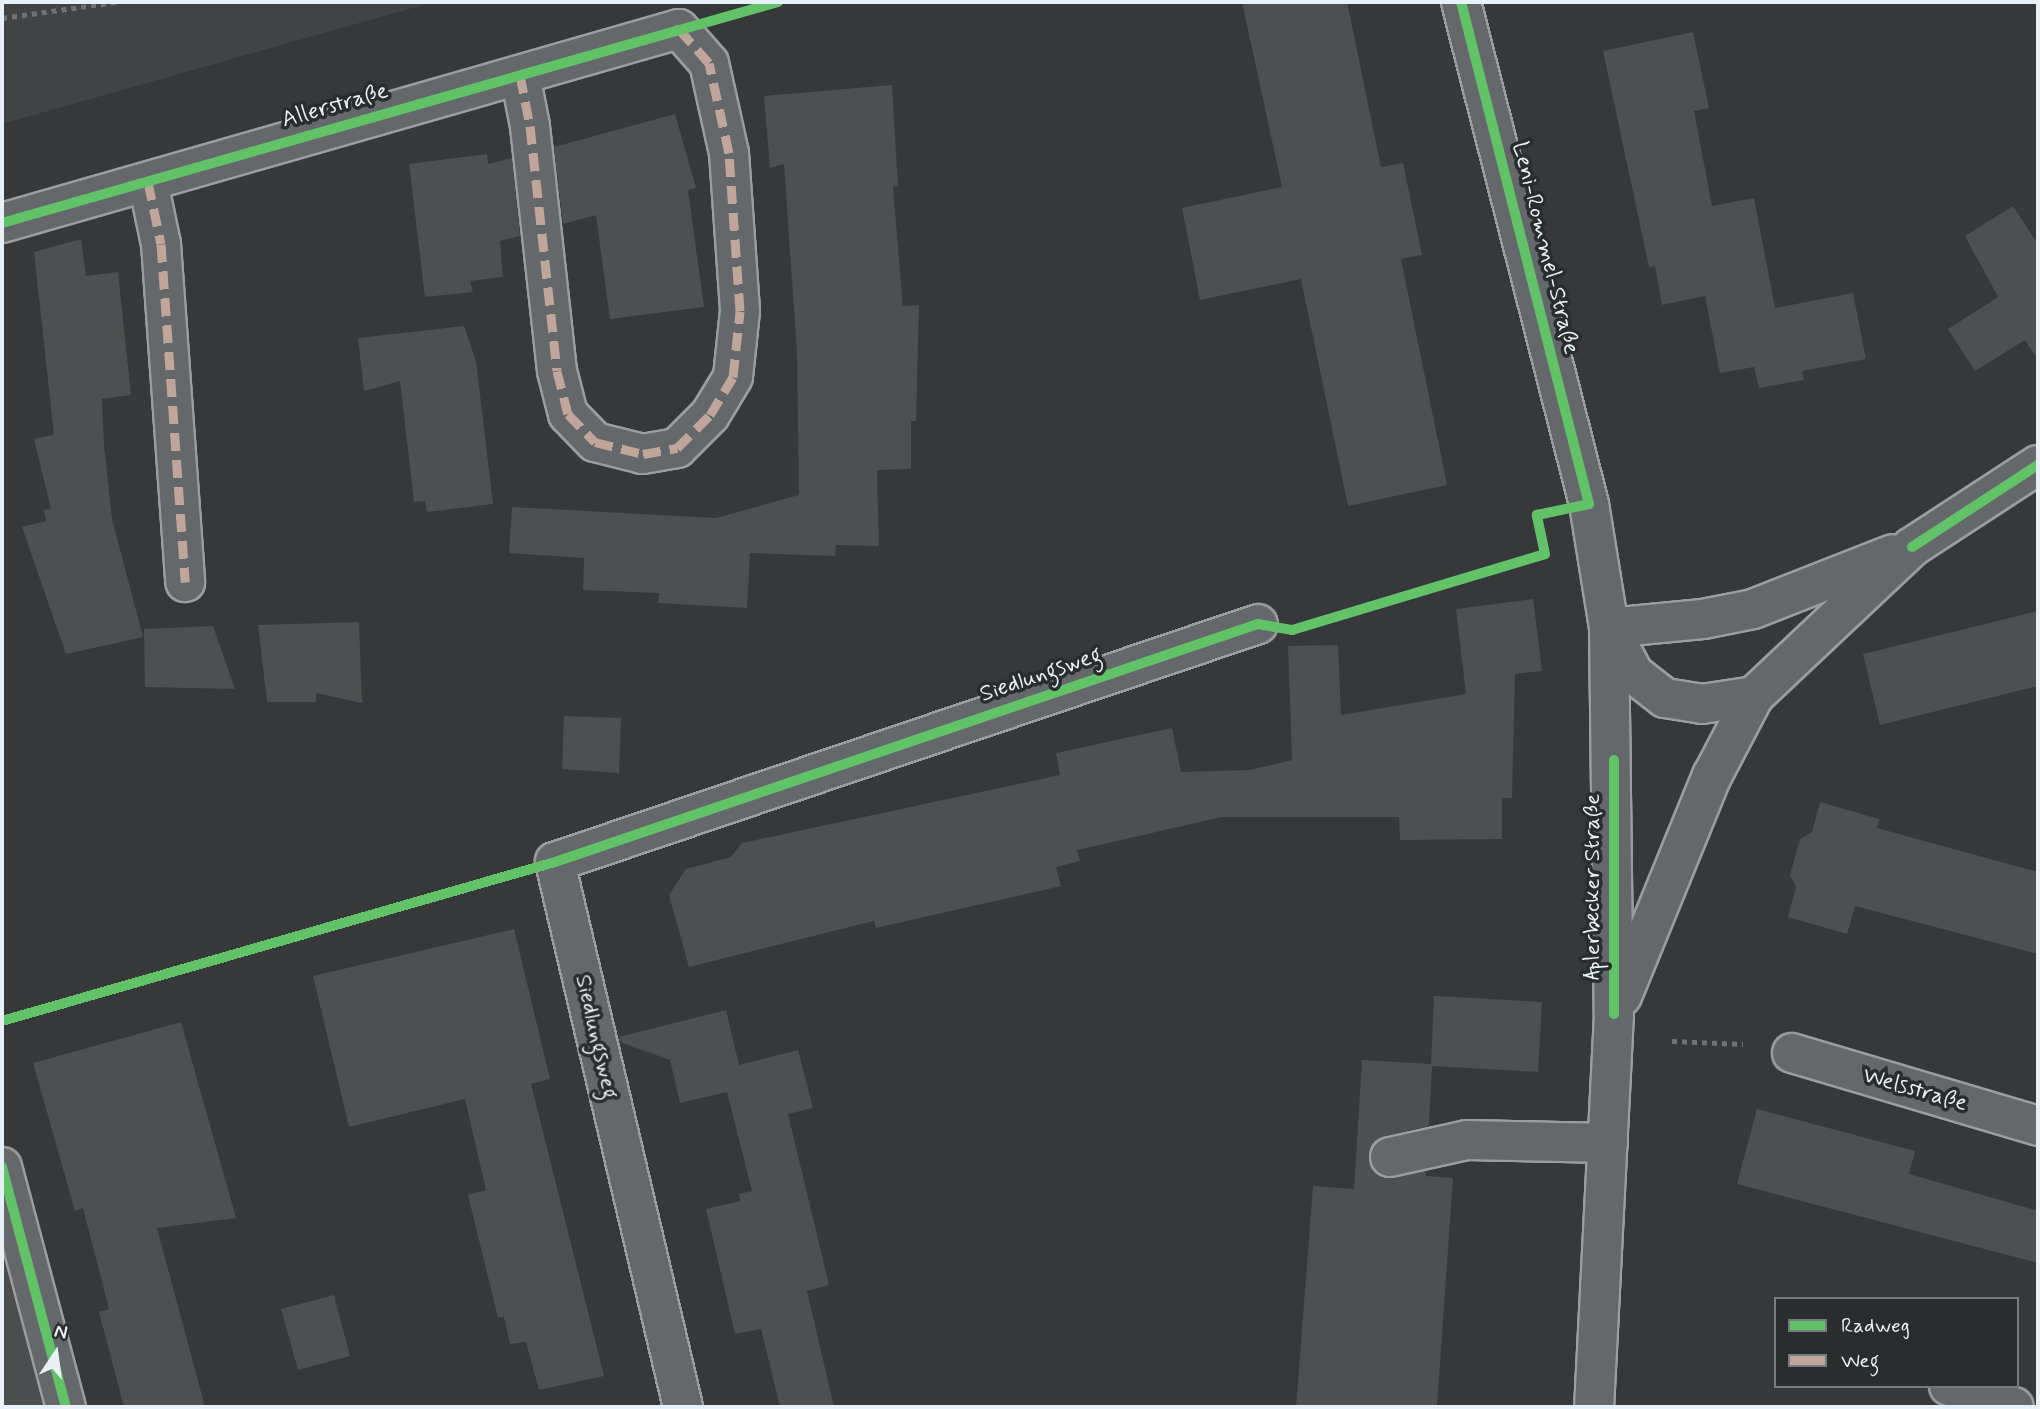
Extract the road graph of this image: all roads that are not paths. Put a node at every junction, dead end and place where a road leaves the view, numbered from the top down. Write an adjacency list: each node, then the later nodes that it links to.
1 (1461, 2): 9 (street, Leni-Rommel-Straße)
2 (520, 75): 2 (street, Allerstraße); 3 (street, Allerstraße)
3 (148, 182): 4 (street, Allerstraße); 7 (street)
4 (2, 223)
5 (2038, 466): 6 (street, Aplerbecker Straße)
6 (1912, 547): 9 (street, Aplerbecker Straße); 10 (street, Aplerbecker Straße)
7 (185, 582)
8 (1258, 624): 19 (street, Siedlungsweg)
9 (1609, 628): 10 (street); 11 (street, Aplerbecker Straße)
10 (1754, 696): 11 (street, Aplerbecker Straße)
11 (1614, 1014): 14 (street, Aplerbecker Straße)
12 (1792, 1053): 13 (street, Welsstraße)
13 (2038, 1126)
14 (1608, 1143): 15 (street); 20 (street, Aplerbecker Straße)
15 (1390, 1157)
16 (2, 1167): 18 (street)
17 (1955, 1388): 21 (street)
18 (66, 1407)
19 (683, 1407)
20 (1594, 1407)
21 (2014, 1407)

